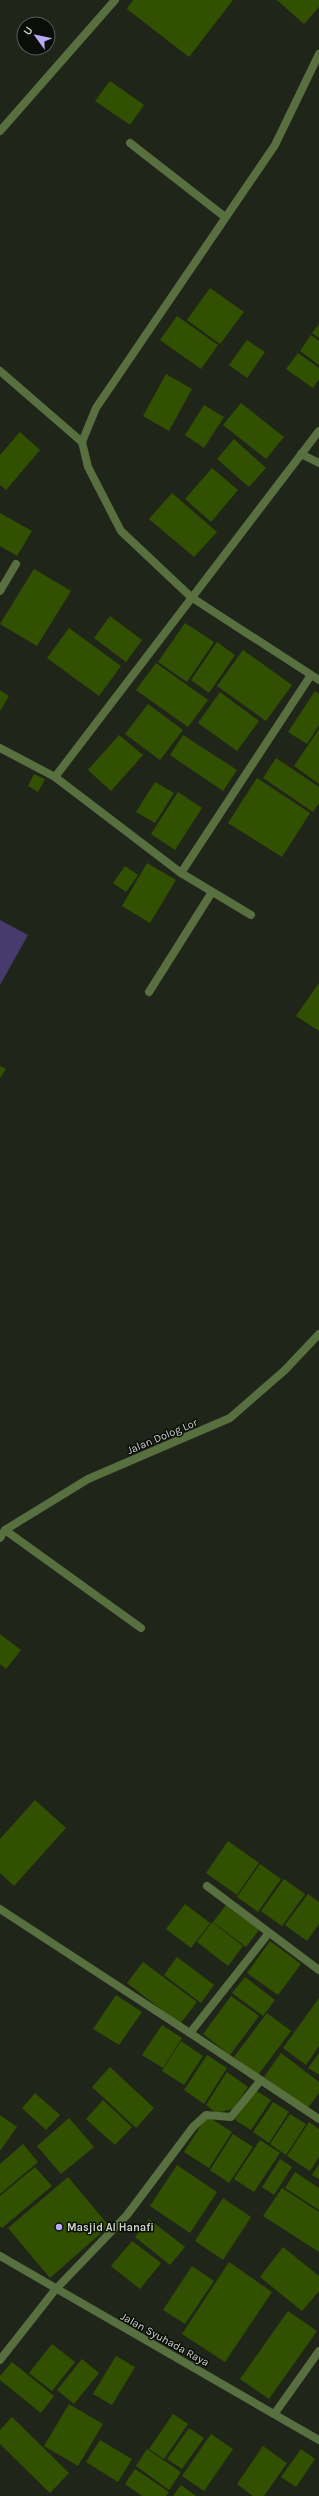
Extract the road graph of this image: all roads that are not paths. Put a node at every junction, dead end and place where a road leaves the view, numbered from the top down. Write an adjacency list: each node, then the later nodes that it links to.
1 (115, 0): 4 (street)
2 (319, 54): 3 (street)
3 (316, 67): 6 (street)
4 (0, 131)
5 (130, 143): 6 (street)
6 (225, 217): 9 (street)
7 (0, 370): 9 (street)
8 (319, 431): 10 (street)
9 (82, 442): 14 (street)
10 (301, 454): 11 (street); 14 (street)
11 (319, 463)
12 (16, 564): 13 (street)
13 (0, 590)
14 (191, 597): 15 (street); 18 (street)
15 (311, 675): 16 (street); 19 (street)
16 (319, 680)
17 (0, 748): 18 (street)
18 (55, 777): 19 (street)
19 (181, 873): 20 (street)
20 (212, 892): 21 (street); 22 (street)
21 (251, 915)
22 (149, 992)
23 (319, 1334): 24 (street, Jalan Dolog Lor)
24 (6, 1530): 25 (street, Jalan Dolog Lor); 26 (street)
25 (0, 1538)
26 (141, 1628)
27 (207, 1886): 29 (street)
28 (0, 1908): 31 (street)
29 (268, 1934): 30 (street); 31 (street)
30 (319, 1970)
31 (190, 2034): 32 (street)
32 (261, 2080): 33 (street); 35 (street)
33 (319, 2119)
34 (0, 2256): 35 (street, Jalan Syuhada Raya)
35 (55, 2290): 37 (street); 38 (street, Jalan Syuhada Raya)
36 (319, 2351): 38 (street)
37 (0, 2360)
38 (274, 2413): 39 (street, Jalan Syuhada Raya)
39 (319, 2440)

